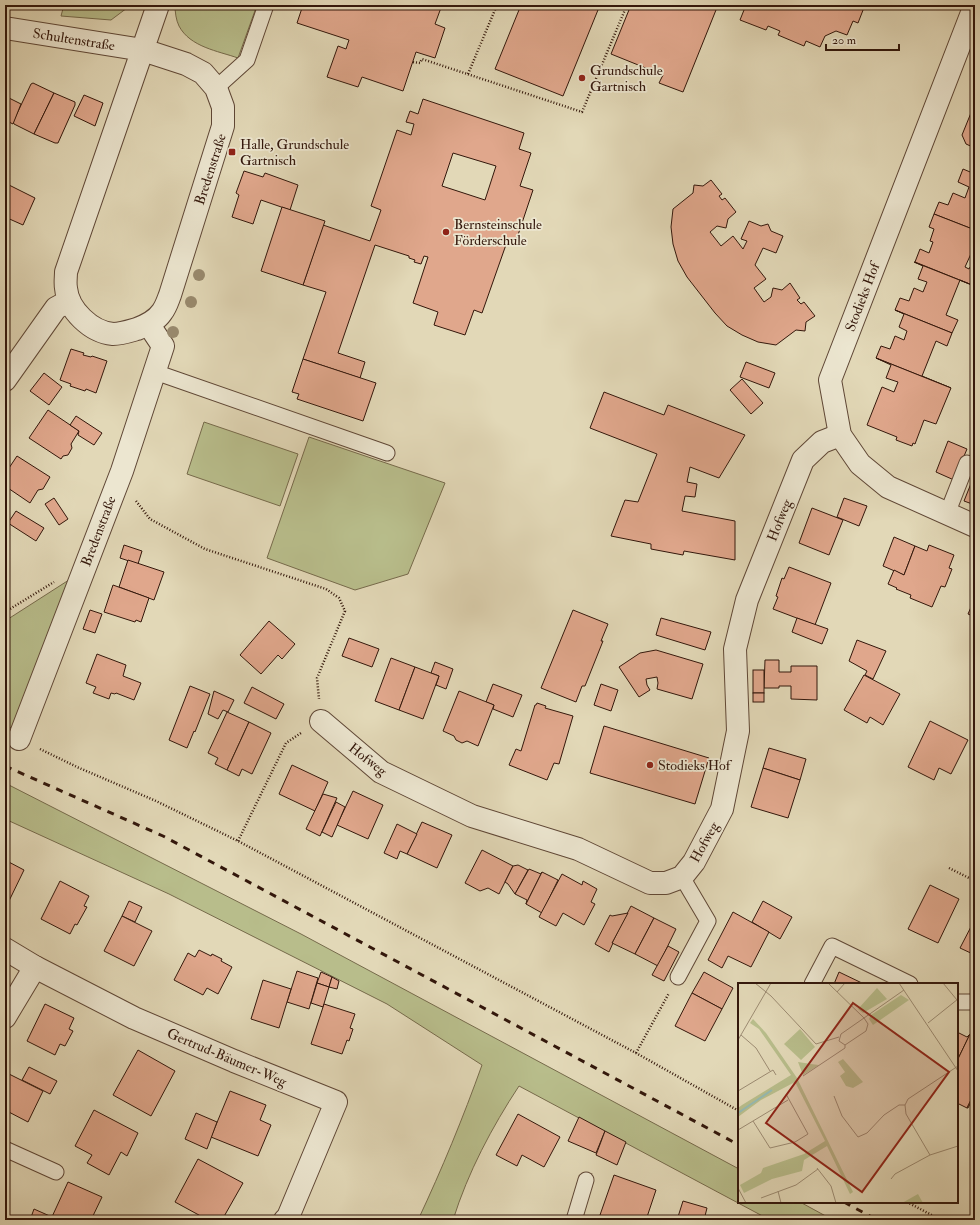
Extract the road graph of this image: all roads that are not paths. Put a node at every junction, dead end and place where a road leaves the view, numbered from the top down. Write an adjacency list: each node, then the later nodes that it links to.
1 (158, 5): 5 (street, Bredenstraße)
2 (266, 5): 6 (lane)
3 (975, 5): 11 (street, Stodieks Hof)
4 (5, 28): 5 (street, Schultenstraße)
5 (143, 50): 6 (street, Bredenstraße); 7 (street, Bredenstraße)
6 (216, 88): 8 (street, Bredenstraße)
7 (69, 301): 8 (street, Bredenstraße); 10 (street)
8 (149, 325): 9 (street, Bredenstraße)
9 (155, 372): 12 (lane); 17 (street, Bredenstraße)
10 (5, 380)
11 (840, 435): 14 (street, Stodieks Hof); 18 (street, Hofweg)
12 (387, 453)
13 (975, 466): 14 (lane)
14 (947, 514): 15 (street, Stodieks Hof)
15 (975, 526)
16 (321, 721): 18 (street, Hofweg)
17 (18, 739)
18 (682, 877): 21 (lane)
19 (5, 950): 20 (street, Gertrud-Bäumer-Weg)
20 (35, 967): 26 (street); 30 (street, Gertrud-Bäumer-Weg)
21 (678, 977)
22 (813, 983): 23 (lane)
23 (908, 983)
24 (958, 1002): 25 (lane)
25 (975, 1002)
26 (5, 1017)
27 (5, 1149): 28 (lane)
28 (56, 1172)
29 (586, 1180): 31 (lane)
30 (285, 1220)
31 (574, 1220)

